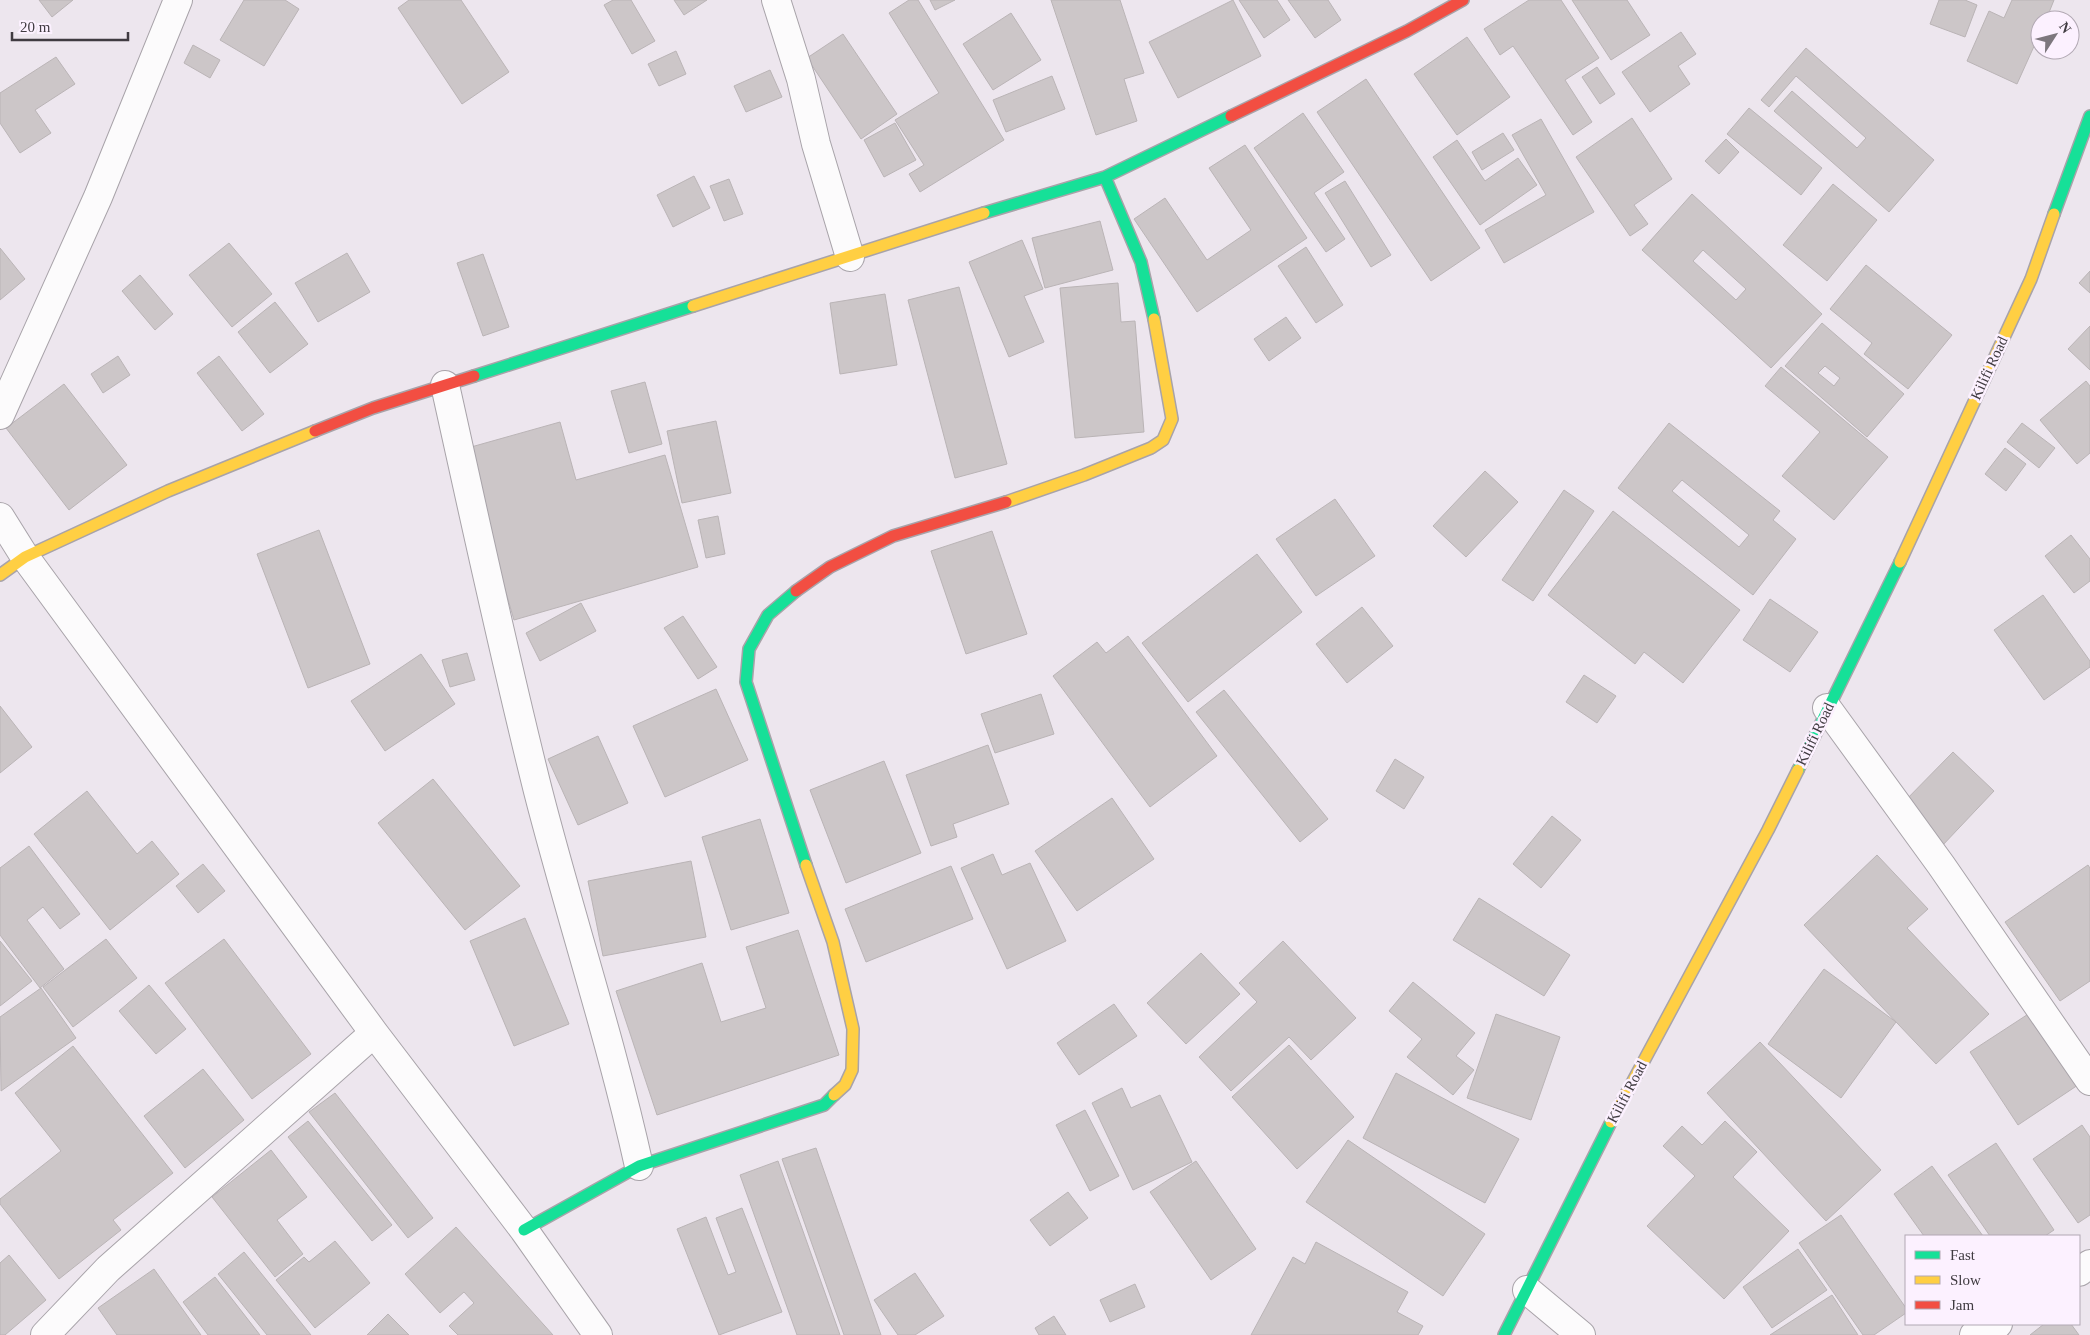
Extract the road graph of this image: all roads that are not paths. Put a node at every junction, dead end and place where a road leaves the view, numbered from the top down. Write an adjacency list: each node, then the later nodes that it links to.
1 (178, 0): 8 (street)
2 (776, 0): 6 (street)
3 (1463, 0): 5 (street)
4 (2090, 116): 12 (street, Kilifi Road)
5 (1105, 177): 6 (street); 15 (street)
6 (850, 257): 7 (street)
7 (445, 385): 10 (street); 15 (street)
8 (0, 415)
9 (0, 517): 10 (street)
10 (25, 557): 11 (street); 13 (street)
11 (0, 575)
12 (1827, 708): 14 (street); 17 (street, Kilifi Road)
13 (374, 1033): 16 (street); 19 (street)
14 (2090, 1081)
15 (639, 1166): 16 (street)
16 (524, 1230): 20 (street)
17 (1526, 1290): 21 (street, Kilifi Road); 22 (street)
18 (1996, 1325): 23 (street)
19 (45, 1335)
20 (598, 1335)
21 (1504, 1335)
22 (1581, 1335)
23 (1974, 1335)

